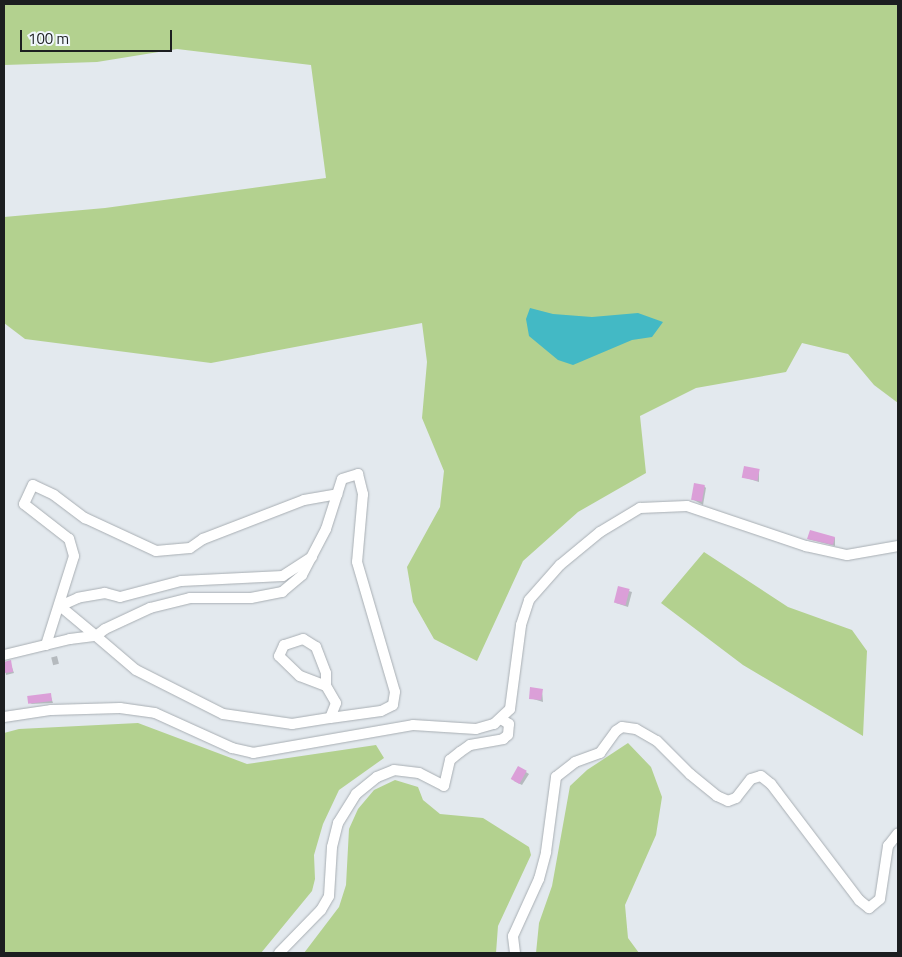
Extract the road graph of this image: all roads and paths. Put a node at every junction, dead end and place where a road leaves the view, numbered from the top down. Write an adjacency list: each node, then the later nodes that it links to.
1 (337, 494): 3 (street); 4 (street); 10 (street)
2 (898, 546): 11 (street)
3 (312, 556): 4 (street); 5 (street)
4 (60, 606): 5 (street); 6 (street)
5 (96, 636): 6 (street); 10 (street)
6 (46, 645): 7 (street)
7 (4, 655)
8 (326, 686): 8 (street); 10 (street)
9 (4, 717): 11 (street)
10 (330, 718)
11 (501, 719): 13 (street)
12 (898, 833): 14 (street)
13 (279, 953)
14 (515, 953)

